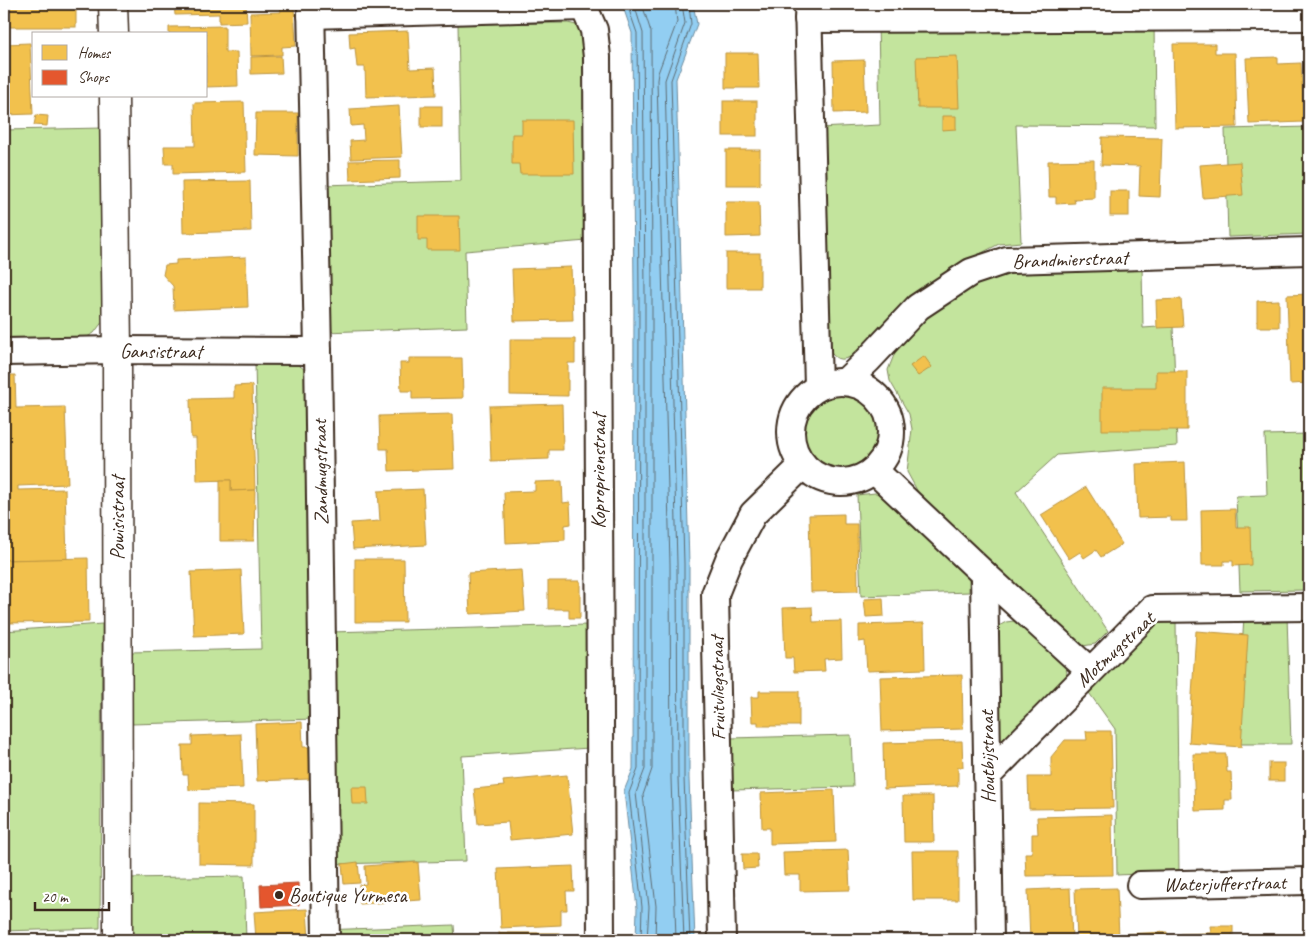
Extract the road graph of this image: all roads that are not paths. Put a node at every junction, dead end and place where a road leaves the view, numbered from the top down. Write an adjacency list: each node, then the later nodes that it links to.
1 (113, 4): 6 (street)
2 (584, 6): 3 (street); 24 (street, Koproprienstraat)
3 (311, 9): 10 (street, Zandmugstraat)
4 (808, 11): 5 (street); 13 (street)
5 (1309, 17)
6 (114, 32)
7 (114, 98): 9 (street, Powisistraat)
8 (1309, 251): 12 (street, Brandmierstraat)
9 (117, 350): 10 (street, Gansistraat); 11 (street, Gansistraat); 22 (street, Powisistraat)
10 (318, 351): 23 (street, Zandmugstraat)
11 (4, 352)
12 (845, 382): 13 (street); 15 (street)
13 (818, 387): 14 (street)
14 (803, 465): 15 (street); 25 (street, Fruitvliegstraat)
15 (875, 471): 16 (street)
16 (984, 574): 18 (street); 19 (street, Houtbijstraat)
17 (1309, 607): 18 (street, Motmugstraat)
18 (1090, 671): 19 (street, Motmugstraat)
19 (987, 776): 26 (street, Houtbijstraat)
20 (1309, 881): 21 (street, Waterjufferstraat)
21 (1140, 885)
22 (118, 940)
23 (326, 940)
24 (601, 940)
25 (722, 940)
26 (990, 940)

